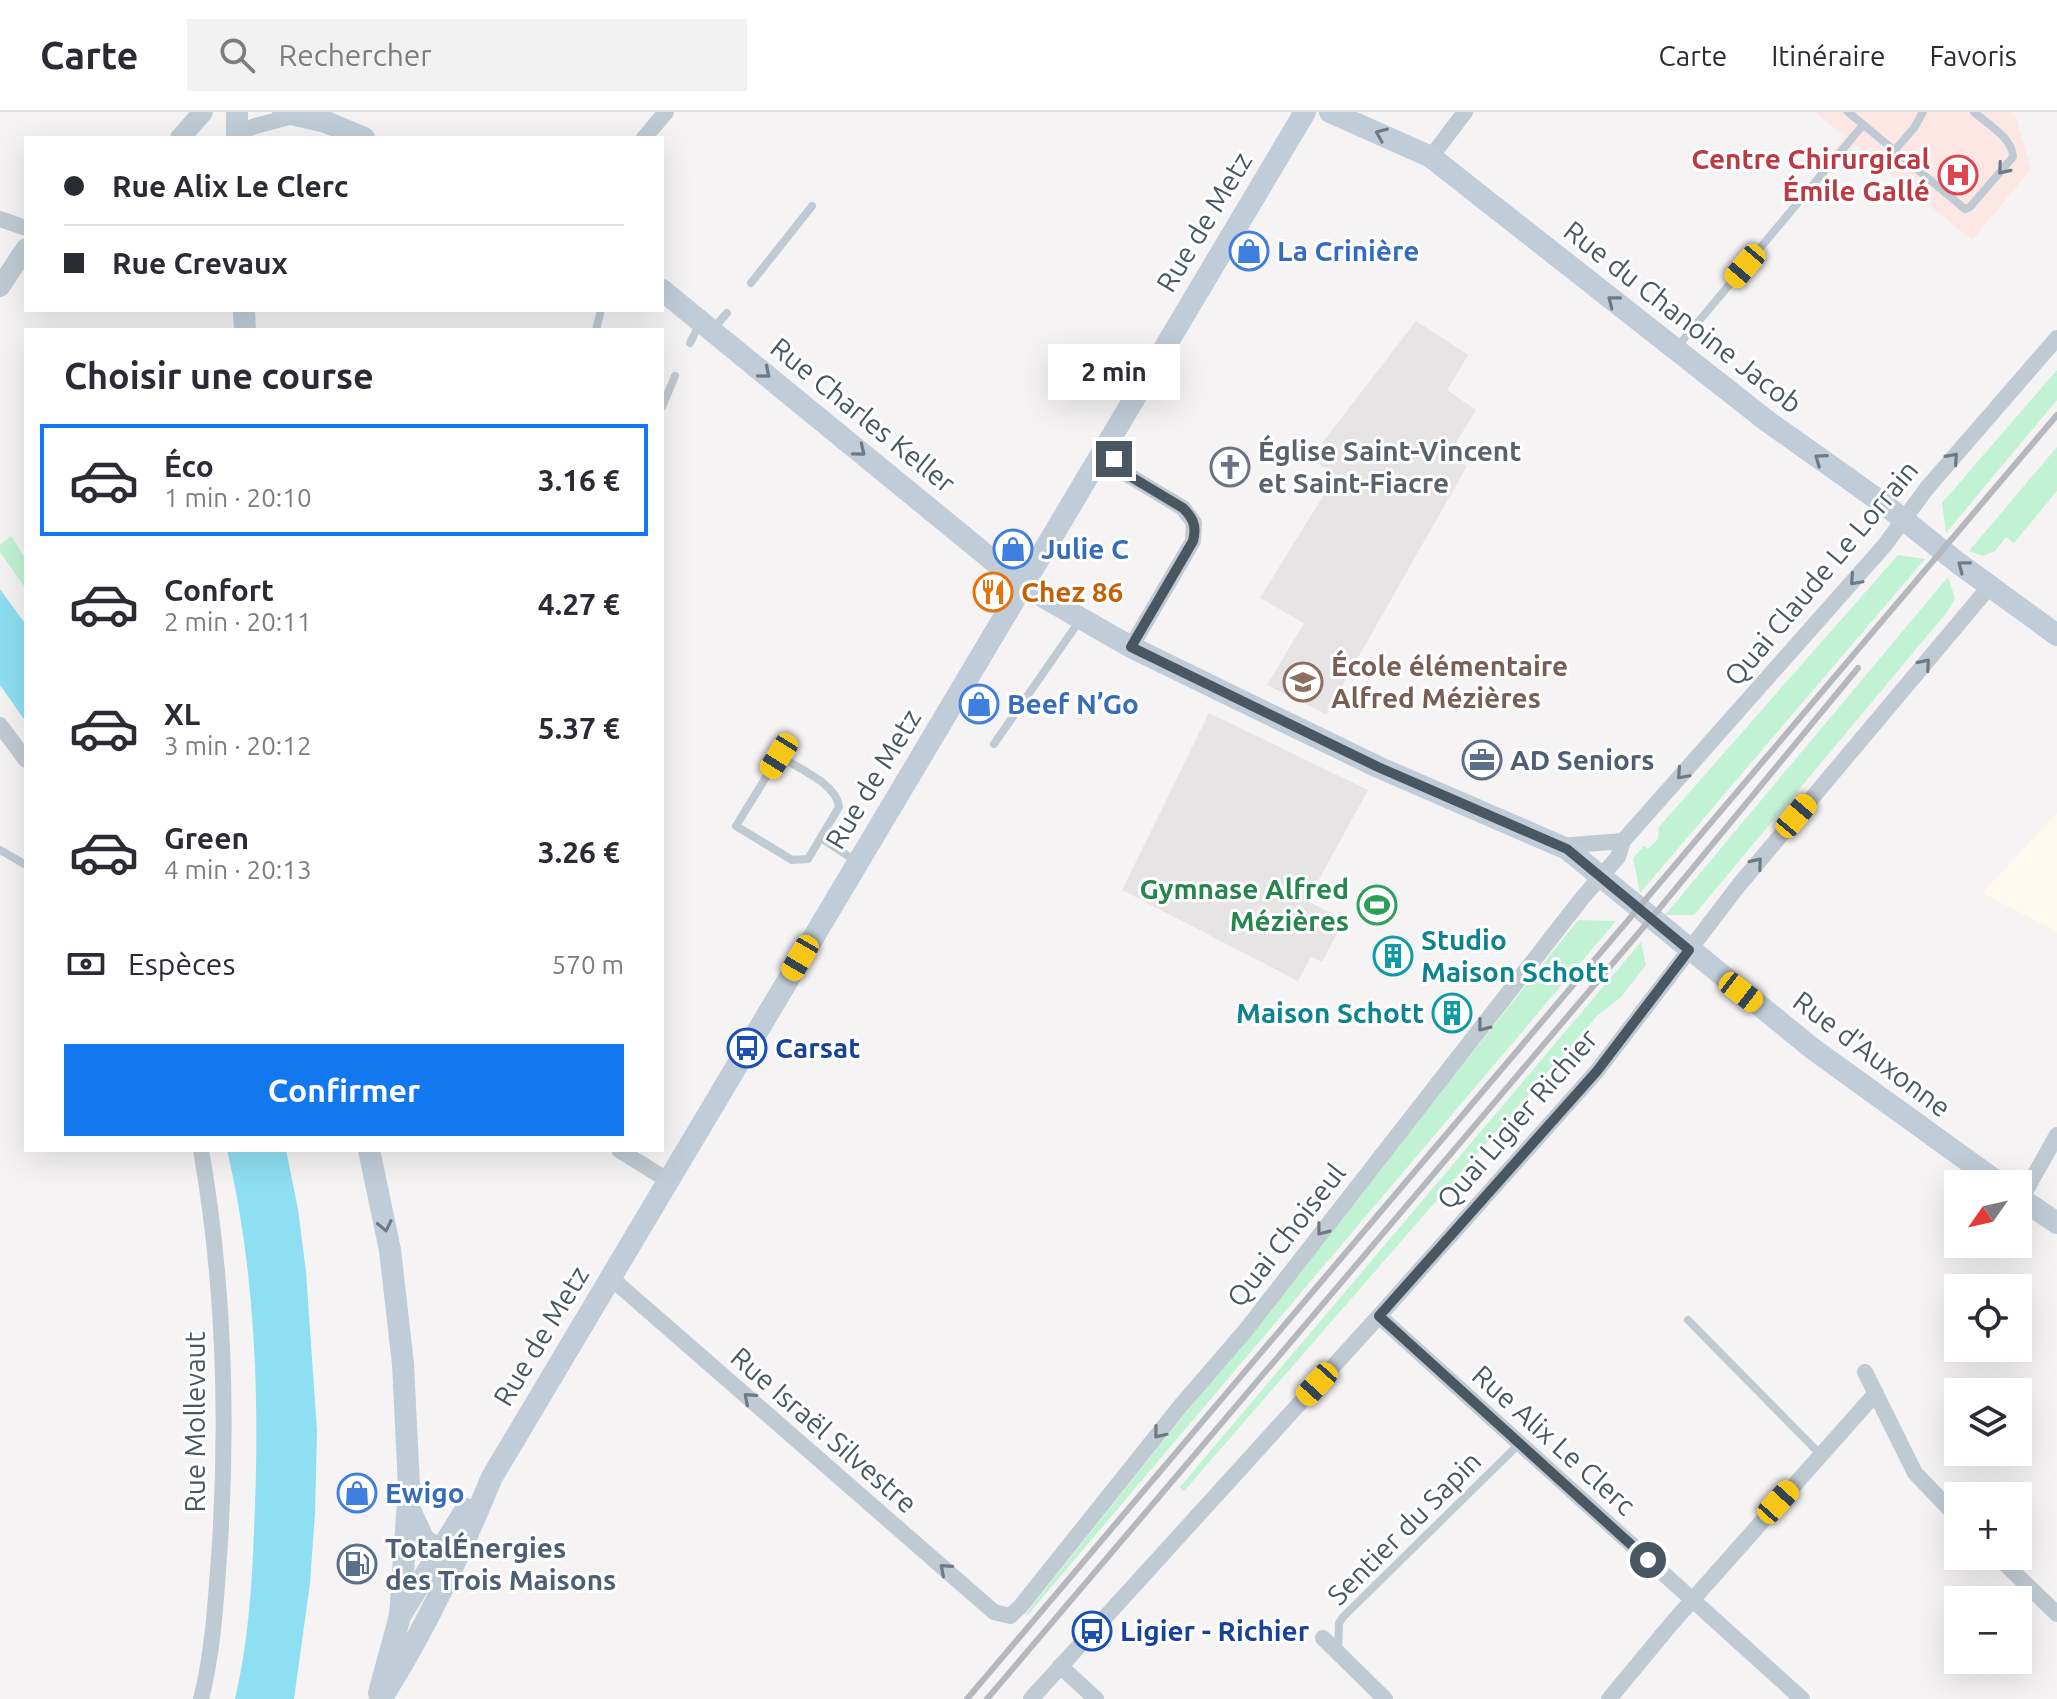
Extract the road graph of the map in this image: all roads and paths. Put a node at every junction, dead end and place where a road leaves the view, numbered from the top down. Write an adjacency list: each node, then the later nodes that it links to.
1 (203, 112): 12 (street)
2 (666, 112): 14 (street)
3 (1305, 112): 31 (main road, Rue de Metz)
4 (1330, 112): 16 (main road, Rue du Chanoine Jacob, one-way to 4)
5 (1465, 112): 16 (street)
6 (1848, 112): 10 (lane)
7 (1923, 112): 15 (lane)
8 (1974, 112): 15 (lane, one-way to 15)
9 (288, 114): 11 (street); 13 (main road)
10 (1863, 125): 15 (lane); 28 (lane)
11 (235, 131)
12 (182, 136)
13 (359, 136)
14 (646, 136)
15 (1894, 151)
16 (1431, 157): 28 (main road, Rue du Chanoine Jacob, one-way to 16)
17 (812, 206): 21 (lane)
18 (0, 219): 19 (street)
19 (24, 227)
20 (24, 251): 22 (street)
21 (751, 283)
22 (0, 287)
23 (664, 292): 25 (main road, Rue Charles Keller)
24 (727, 313): 25 (lane)
25 (706, 325): 27 (lane); 33 (main road, Rue Charles Keller, one-way to 33)
26 (2057, 338): 32 (street, Quai Claude Le Lorrain, one-way to 26)
27 (690, 343)
28 (1675, 350): 32 (main road, Rue du Chanoine Jacob, one-way to 28)
29 (675, 376): 30 (lane)
30 (664, 402)
31 (1105, 445): 33 (main road, Rue de Metz); 37 (street)
32 (1904, 519): 34 (main road, Rue du Chanoine Jacob, one-way to 32); 42 (street, Quai Claude Le Lorrain, one-way to 42)
33 (1024, 586): 35 (main road, Rue Charles Keller); 45 (main road, Rue de Metz)
34 (1990, 586): 36 (main road, Rue du Chanoine Jacob); 48 (street, Quai Ligier Richier, one-way to 34)
35 (1081, 619): 37 (main road, Rue Charles Keller); 39 (lane)
36 (2057, 635)
37 (1131, 647): 43 (main road, Rue d'Auxonne)
38 (0, 725): 40 (street)
39 (994, 744)
40 (24, 757)
41 (821, 838): 41 (lane); 45 (lane)
42 (1623, 841): 43 (street); 47 (street, Quai Claude Le Lorrain)
43 (1559, 846): 47 (main road, Rue d'Auxonne)
44 (0, 850): 46 (lane)
45 (858, 862): 55 (main road, Rue de Metz)
46 (24, 864)
47 (1601, 877): 48 (main road, Rue d'Auxonne); 72 (street, Quai Choiseul, one-way to 72)
48 (1689, 950): 53 (main road, Rue d'Auxonne); 59 (street, Quai Ligier Richier)
49 (2057, 1135): 54 (street)
50 (201, 1152): 77 (street, Rue Mollevaut)
51 (369, 1152): 66 (main road, one-way to 66)
52 (622, 1152): 55 (street)
53 (1981, 1170)
54 (2032, 1178)
55 (669, 1181): 58 (main road, Rue de Metz)
56 (2032, 1206): 57 (main road)
57 (2057, 1223)
58 (611, 1278): 67 (main road, Rue de Metz); 72 (street, Rue Israël Silvestre, one-way to 58)
59 (1379, 1316): 63 (street, Rue Alix Le Clerc); 76 (street, Quai Ligier Richier)
60 (1688, 1320): 64 (lane)
61 (1865, 1372): 62 (street)
62 (1876, 1393): 64 (street); 65 (street)
63 (1519, 1444): 69 (street, Rue Alix Le Clerc); 75 (lane, Sentier du Sapin)
64 (1821, 1455): 69 (street)
65 (1944, 1503)
66 (408, 1507): 67 (main road); 71 (main road)
67 (452, 1548): 71 (main road, Rue de Metz); 73 (main road, Rue de Metz)
68 (2011, 1570): 70 (street)
69 (1692, 1600): 82 (street); 83 (street, Rue Alix Le Clerc)
70 (2057, 1614)
71 (400, 1616): 73 (main road); 78 (main road, Rue de Metz)
72 (1006, 1616)
73 (423, 1629): 78 (main road, Rue de Metz)
74 (1323, 1638): 75 (street)
75 (1338, 1652): 81 (street)
76 (1060, 1666): 79 (street, Quai Ligier Richier); 80 (street)
77 (202, 1697)
78 (380, 1699)
79 (1031, 1699)
80 (1096, 1699)
81 (1385, 1699)
82 (1609, 1699)
83 (1802, 1699)

